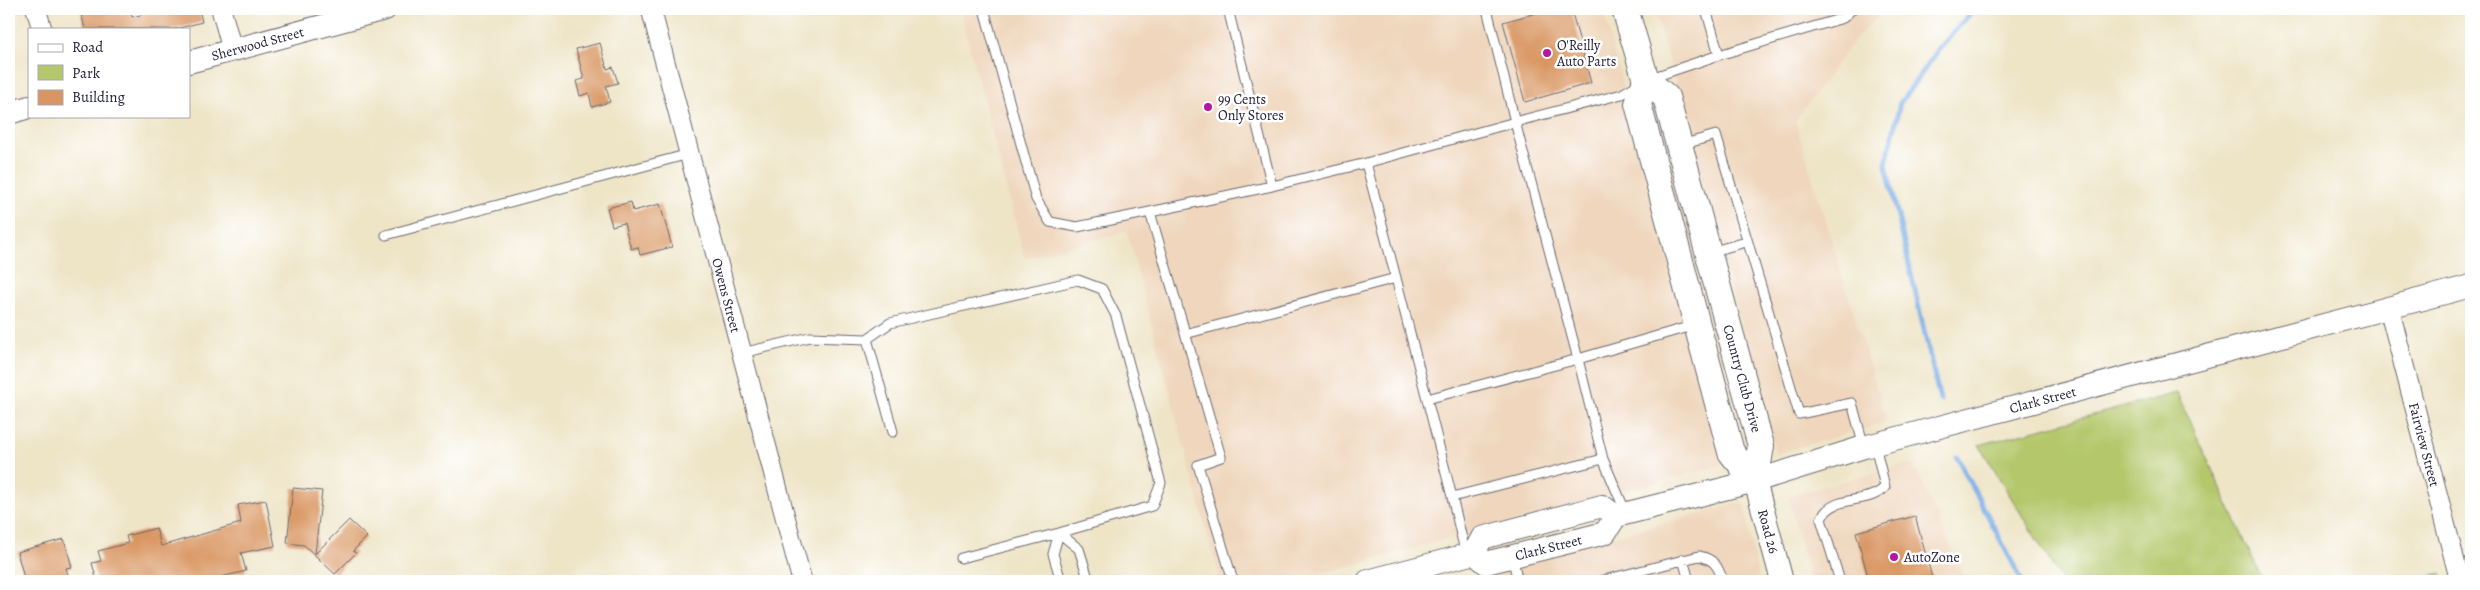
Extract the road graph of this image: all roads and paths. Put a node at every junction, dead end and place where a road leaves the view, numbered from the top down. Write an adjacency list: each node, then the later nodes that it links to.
1 (36, 9): 11 (street)
2 (221, 9): 12 (street)
3 (386, 9): 12 (street, Sherwood Street)
4 (651, 9): 20 (street, Owens Street)
5 (984, 9): 23 (lane)
6 (1228, 9): 22 (lane)
7 (1487, 9): 18 (lane)
8 (1625, 9): 15 (main road)
9 (1706, 9): 13 (lane)
10 (1852, 9): 13 (lane)
11 (42, 28)
12 (232, 49): 14 (street, Sherwood Street)
13 (1719, 55): 15 (lane)
14 (190, 62)
15 (1646, 80): 18 (lane); 19 (main road, Country Club Drive); 30 (main road)
16 (28, 107): 17 (street)
17 (9, 113)
18 (1515, 122): 21 (lane); 34 (lane)
19 (1680, 146): 25 (lane); 26 (main road, Country Club Drive)
20 (689, 154): 24 (lane); 33 (street, Owens Street)
21 (1366, 162): 22 (lane); 27 (lane)
22 (1272, 186): 23 (lane)
23 (1150, 212): 31 (lane)
24 (386, 235)
25 (1746, 242): 26 (lane); 37 (lane)
26 (1709, 252): 39 (main road, Country Club Drive)
27 (1396, 278): 31 (lane); 35 (lane)
28 (2471, 286): 29 (street, Clark Street)
29 (2389, 308): 37 (street, Clark Street); 59 (street, Fairview Street)
30 (1698, 324): 34 (lane); 39 (main road)
31 (1185, 334): 51 (lane)
32 (867, 339): 33 (lane); 36 (lane); 43 (lane)
33 (742, 353): 48 (street, Owens Street)
34 (1578, 358): 35 (lane); 38 (lane)
35 (1427, 399): 40 (lane)
36 (893, 432)
37 (1870, 446): 39 (street, Clark Street); 58 (lane)
38 (1603, 460): 40 (lane); 42 (lane)
39 (1755, 482): 42 (street, Clark Street); 57 (street, Road 26)
40 (1452, 497): 44 (lane)
41 (1585, 511): 42 (street, Clark Street); 44 (street, Clark Street); 45 (street)
42 (1621, 514): 45 (street, Clark Street)
43 (1059, 533): 46 (lane); 49 (lane); 50 (lane)
44 (1470, 554): 45 (street, Clark Street); 52 (street)
45 (1512, 557): 53 (lane)
46 (961, 558)
47 (1683, 560): 54 (lane); 55 (lane); 56 (lane)
48 (802, 581)
49 (1061, 581)
50 (1089, 581)
51 (1234, 581)
52 (1368, 581)
53 (1518, 581)
54 (1600, 581)
55 (1689, 581)
56 (1723, 581)
57 (1782, 581)
58 (1840, 581)
59 (2460, 581)

